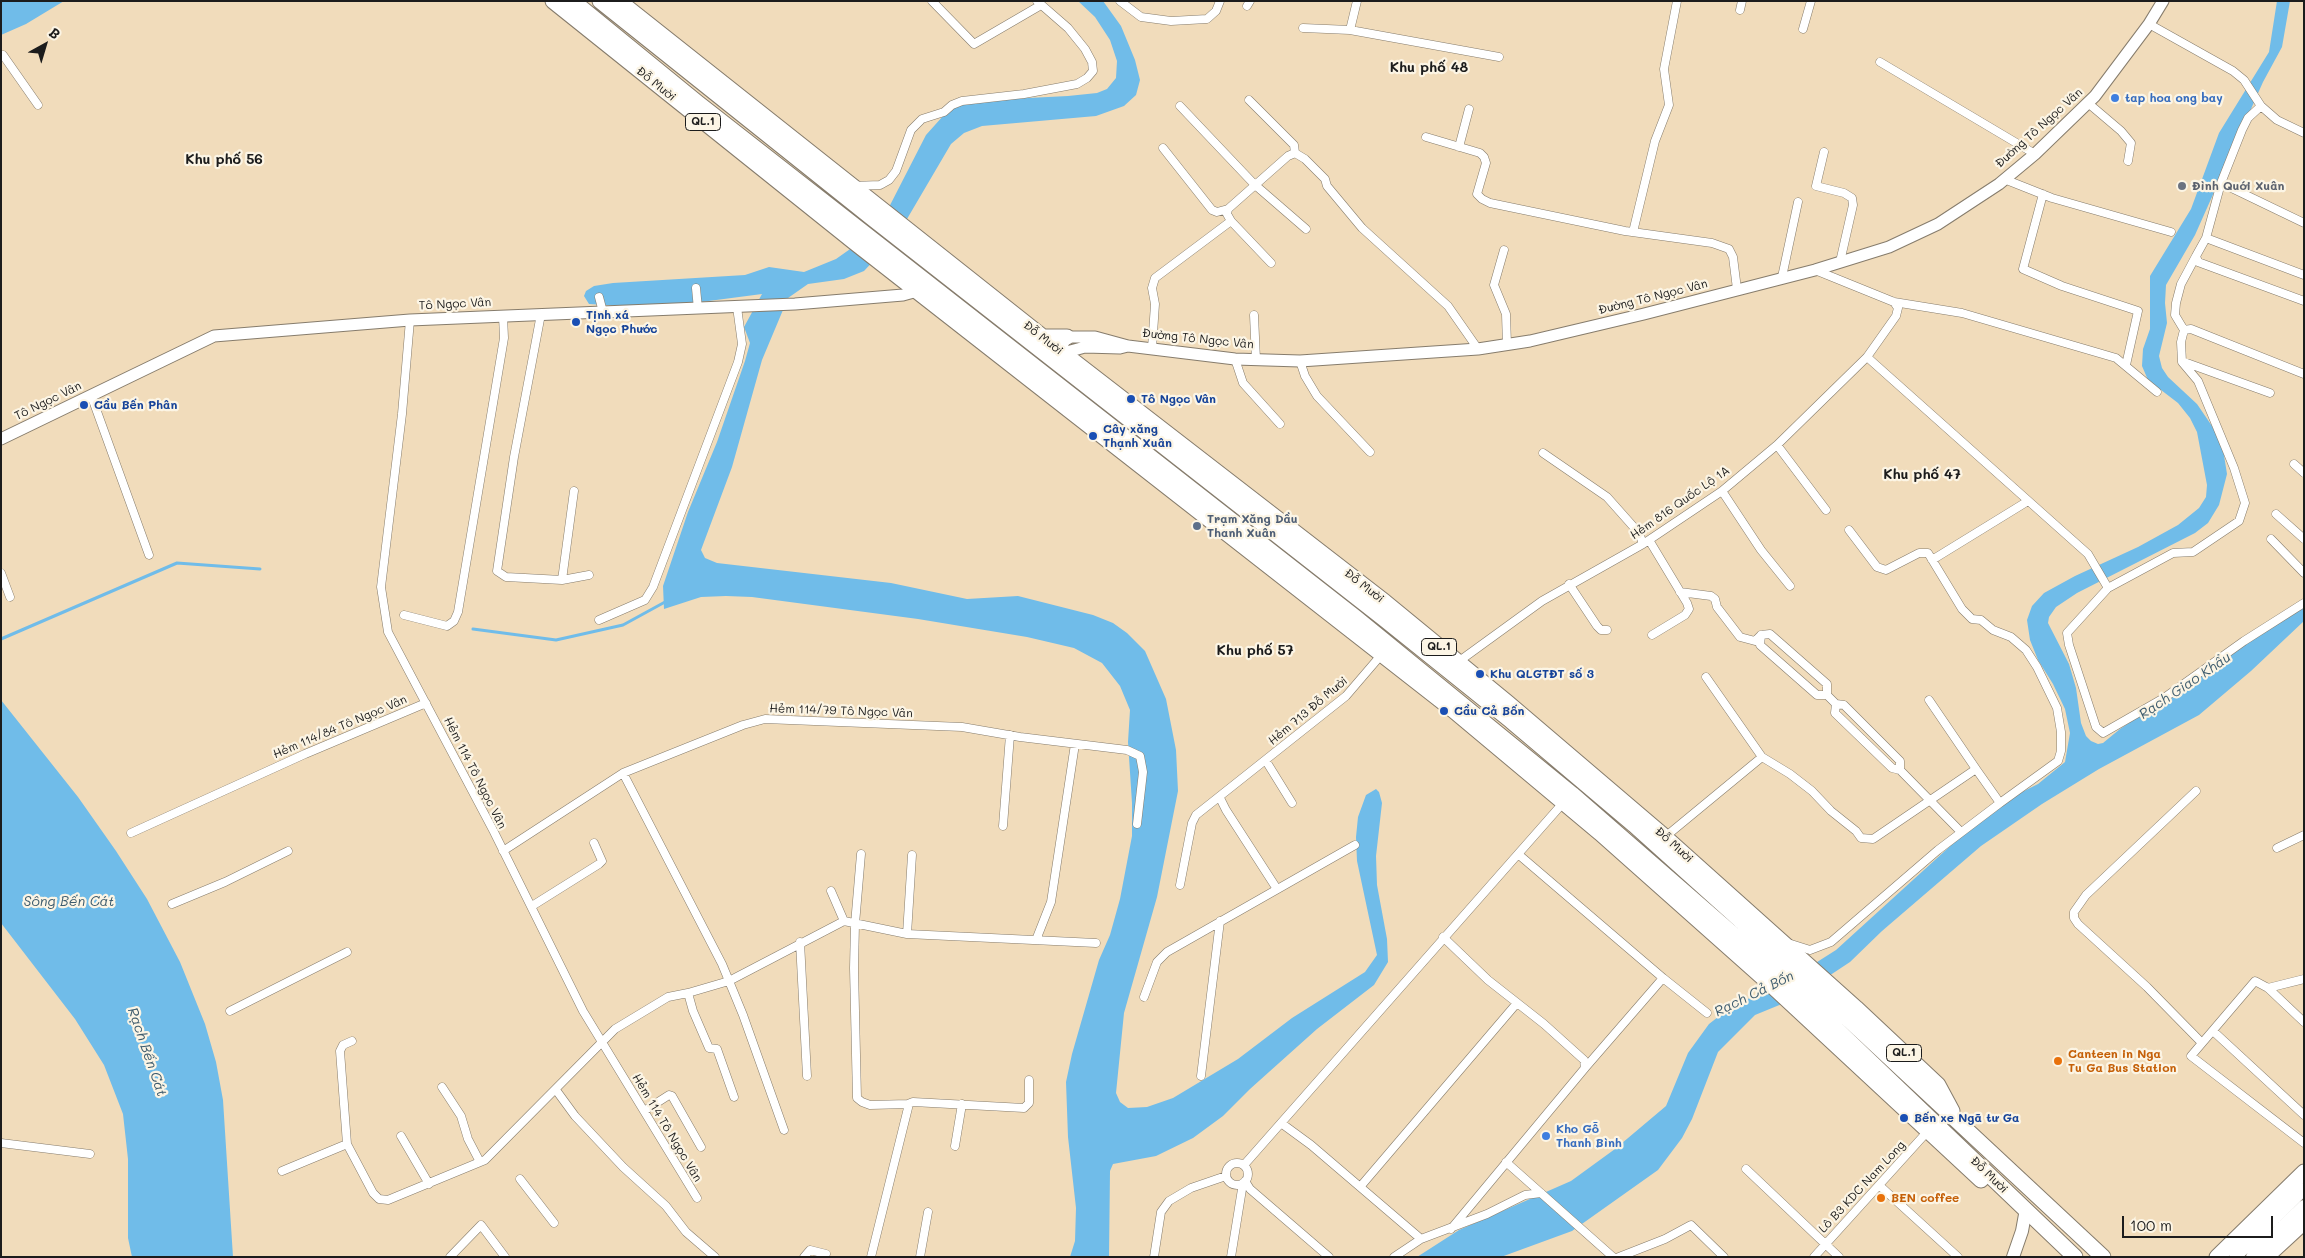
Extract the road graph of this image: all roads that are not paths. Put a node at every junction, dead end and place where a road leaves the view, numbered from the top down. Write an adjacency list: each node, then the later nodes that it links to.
1 (553, 1): 14 (highway, Đỗ Mười / QL.1)
2 (600, 1): 45 (highway, QL.1)
3 (619, 1): 39 (highway, QL.1)
4 (932, 1): 12 (street)
5 (1120, 1): 6 (street)
6 (1220, 1)
7 (1357, 1): 18 (street)
8 (1677, 1): 47 (street)
9 (1742, 1): 13 (street)
10 (1811, 1): 17 (street)
11 (2163, 1): 15 (street, Đường Tô Ngọc Vân)
12 (1039, 3): 39 (street)
13 (1740, 10)
14 (578, 11): 45 (highway, Đỗ Mười / QL.1)
15 (2149, 24): 23 (street, Đường Tô Ngọc Vân); 24 (street)
16 (1303, 28): 18 (street)
17 (1803, 29)
18 (1350, 30): 20 (street)
19 (3, 55): 25 (street)
20 (1500, 56)
21 (1880, 62): 34 (street)
22 (1250, 100): 33 (street)
23 (2088, 103): 34 (street, Đường Tô Ngọc Vân); 35 (street)
24 (2259, 103): 28 (street); 37 (street)
25 (38, 104)
26 (1180, 106): 38 (street)
27 (1469, 109): 30 (street)
28 (2304, 133)
29 (1426, 137): 30 (street)
30 (1459, 147): 47 (street)
31 (1163, 148): 42 (street)
32 (1824, 152): 53 (street)
33 (1295, 153): 38 (street); 78 (street)
34 (2035, 154): 36 (street, Đường Tô Ngọc Vân)
35 (2128, 161)
36 (2004, 179): 40 (street); 53 (street, Đường Tô Ngọc Vân)
37 (2221, 182): 44 (street); 50 (street)
38 (1254, 184): 42 (street); 46 (street)
39 (851, 186): 45 (highway, QL.1)
40 (2043, 194): 48 (street); 84 (street)
41 (1798, 202): 57 (street)
42 (1228, 209): 43 (street)
43 (1232, 220): 54 (street); 77 (street)
44 (2304, 223)
45 (867, 226): 49 (highway, QL.1); 59 (highway, Đỗ Mười / QL.1)
46 (1306, 229)
47 (1633, 232): 60 (street)
48 (2170, 232)
49 (906, 237): 72 (highway, Đỗ Mười / QL.1); 73 (highway, Đỗ Mười / QL.1)
50 (2206, 238): 52 (street); 56 (street)
51 (1504, 250): 75 (street)
52 (2196, 256): 62 (street); 71 (street)
53 (1840, 262): 55 (street, Đường Tô Ngọc Vân)
54 (1271, 263)
55 (1815, 270): 57 (street, Đường Tô Ngọc Vân); 63 (street)
56 (2304, 275)
57 (1782, 277): 60 (street, Đường Tô Ngọc Vân)
58 (696, 288): 64 (street)
59 (924, 288): 65 (street, Tô Ngọc Vân); 85 (highway, Đỗ Mười / QL.1)
60 (1737, 289): 75 (street, Đường Tô Ngọc Vân)
61 (599, 297): 66 (street)
62 (2304, 301)
63 (1894, 302): 79 (street, Hẻm 816 Quốc Lộ 1A); 84 (street)
64 (698, 307): 65 (street, Tô Ngọc Vân); 66 (street, Tô Ngọc Vân)
65 (737, 307): 119 (street)
66 (602, 309): 67 (street, Tô Ngọc Vân)
67 (540, 314): 69 (street, Tô Ngọc Vân); 111 (street)
68 (1254, 315): 81 (street)
69 (503, 316): 70 (street, Tô Ngọc Vân); 118 (street)
70 (410, 320): 89 (street, Tô Ngọc Vân); 128 (street, Hẻm 114 Tô Ngọc Vân)
71 (2184, 330): 83 (street); 86 (street)
72 (1042, 336): 73 (highway); 74 (highway); 85 (highway, Đỗ Mười / QL.1)
73 (1022, 337): 85 (highway, Đỗ Mười / QL.1)
74 (1067, 337): 76 (street, Đường Tô Ngọc Vân); 85 (street)
75 (1507, 345): 78 (street, Đường Tô Ngọc Vân)
76 (1128, 346): 77 (street, Đường Tô Ngọc Vân); 85 (street)
77 (1152, 348): 80 (street, Đường Tô Ngọc Vân)
78 (1478, 349): 82 (street, Đường Tô Ngọc Vân)
79 (1867, 357): 92 (street, Hẻm 816 Quốc Lộ 1A); 99 (street)
80 (1235, 359): 81 (street, Đường Tô Ngọc Vân); 90 (street)
81 (1256, 360): 82 (street, Đường Tô Ngọc Vân)
82 (1300, 361): 93 (street)
83 (2182, 362): 88 (street); 114 (street)
84 (2126, 365): 87 (street)
85 (1050, 369): 123 (highway, Đỗ Mười / QL.1); 124 (highway, Đỗ Mười / QL.1); 139 (highway, Đỗ Mười / QL.1); 172 (highway, Đỗ Mười / QL.1)
86 (2304, 374)
87 (2157, 392)
88 (2270, 393)
89 (91, 395): 91 (street, Tô Ngọc Vân); 106 (street)
90 (1280, 424)
91 (1, 439)
92 (1777, 445): 98 (street, Hẻm 816 Quốc Lộ 1A); 100 (street)
93 (1370, 452)
94 (1543, 453): 105 (street)
95 (2294, 464): 96 (street)
96 (2304, 473)
97 (574, 491): 111 (street)
98 (1722, 491): 105 (street, Hẻm 816 Quốc Lộ 1A); 113 (street)
99 (2028, 501): 107 (street); 114 (street)
100 (1826, 510)
101 (2276, 514): 104 (street)
102 (1850, 530): 107 (street)
103 (2271, 539): 109 (street)
104 (2304, 539)
105 (1646, 542): 112 (street, Hẻm 816 Quốc Lộ 1A); 115 (street)
106 (149, 554)
107 (1932, 560): 142 (street)
108 (1, 573): 116 (street)
109 (2304, 573)
110 (589, 575): 111 (street)
111 (562, 580)
112 (1569, 584): 120 (street); 124 (street, Hẻm 816 Quốc Lộ 1A)
113 (1790, 586)
114 (2107, 586): 117 (street)
115 (1680, 592): 121 (street); 122 (street)
116 (10, 597)
117 (2304, 603)
118 (404, 615)
119 (599, 620)
120 (1606, 630)
121 (1652, 635)
122 (1761, 635): 126 (street); 126 (street)
123 (1382, 654): 133 (street, Hẻm 713 Đỗ Mười); 139 (highway, Đỗ Mười / QL.1)
124 (1458, 662): 148 (highway, Đỗ Mười / QL.1)
125 (1706, 677): 132 (street)
126 (1827, 695): 129 (street)
127 (1929, 700): 135 (street)
128 (426, 703): 146 (street, Hẻm 114/84 Tô Ngọc Vân); 153 (street, Hẻm 114 Tô Ngọc Vân)
129 (1836, 704): 134 (street); 134 (street)
130 (1010, 735): 131 (street, Hẻm 114/79 Tô Ngọc Vân); 136 (street, Hẻm 114/79 Tô Ngọc Vân); 144 (street)
131 (1075, 744): 143 (street, Hẻm 114/79 Tô Ngọc Vân); 167 (street)
132 (1762, 757): 140 (street); 148 (street)
133 (1266, 761): 138 (street, Hẻm 713 Đỗ Mười); 141 (street, Hẻm 713 Đỗ Mười)
134 (1900, 770): 140 (street)
135 (1976, 770): 140 (street); 142 (street)
136 (623, 773): 153 (street, Hẻm 114/79 Tô Ngọc Vân); 175 (street)
137 (2196, 791): 186 (street)
138 (1220, 798): 157 (street, Hẻm 713 Đỗ Mười); 158 (street)
139 (1568, 798): 155 (street); 172 (highway, Đỗ Mười / QL.1)
140 (1931, 801): 145 (street)
141 (1292, 803)
142 (2000, 803): 145 (street)
143 (1137, 824)
144 (1003, 826)
145 (1961, 832): 169 (street)
146 (131, 833)
147 (2304, 835): 151 (street)
148 (1665, 836): 169 (highway, Đỗ Mười / QL.1)
149 (594, 843): 161 (street)
150 (1355, 845): 158 (street)
151 (2278, 848)
152 (288, 851): 160 (street)
153 (503, 851): 161 (street, Hẻm 114 Tô Ngọc Vân)
154 (861, 854): 164 (street)
155 (1518, 854): 166 (street); 173 (street)
156 (912, 855): 165 (street)
157 (1180, 885)
158 (1277, 890): 163 (street)
159 (831, 891): 162 (street)
160 (172, 904)
161 (532, 906): 187 (street, Hẻm 114 Tô Ngọc Vân)
162 (844, 921): 164 (street); 168 (street)
163 (1220, 921): 178 (street); 190 (street)
164 (855, 924): 165 (street); 195 (street)
165 (907, 934): 167 (street)
166 (1444, 937): 179 (street); 199 (street)
167 (1036, 940): 170 (street)
168 (800, 942): 175 (street); 189 (street)
169 (1782, 942): 172 (highway, Đỗ Mười / QL.1)
170 (1096, 943)
171 (347, 952): 180 (street)
172 (1786, 972): 182 (highway, QL.1); 200 (highway, Đỗ Mười / QL.1)
173 (1663, 978): 181 (street); 188 (street)
174 (2304, 979): 176 (street)
175 (729, 981): 177 (street); 201 (street)
176 (2268, 988): 183 (street); 184 (street)
177 (688, 993): 187 (street); 194 (street)
178 (1144, 997)
179 (1517, 1003): 188 (street); 222 (street)
180 (230, 1011)
181 (1707, 1013)
182 (1814, 1016): 202 (highway, Đỗ Mười / QL.1); 204 (highway, Đỗ Mười / QL.1)
183 (2304, 1022)
184 (2213, 1031): 186 (street); 198 (street)
185 (352, 1041): 207 (street)
186 (2202, 1043): 206 (street)
187 (603, 1044): 193 (street); 197 (street, Hẻm 114 Tô Ngọc Vân)
188 (1585, 1068): 212 (street)
189 (807, 1076)
190 (1201, 1076)
191 (1029, 1080): 196 (street)
192 (442, 1087): 211 (street)
193 (556, 1090): 211 (street); 237 (street)
194 (734, 1097)
195 (908, 1104): 196 (street); 239 (street)
196 (962, 1104): 208 (street)
197 (644, 1111): 209 (street); 225 (street, Hẻm 114 Tô Ngọc Vân)
198 (2304, 1115)
199 (1281, 1123): 213 (street); 222 (street)
200 (1958, 1123): 204 (highway); 253 (highway, Đỗ Mười / QL.1)
201 (784, 1130)
202 (1927, 1132): 204 (highway, Đỗ Mười / QL.1); 221 (street, Lô B3 KDC Nam Long)
203 (402, 1136): 220 (street)
204 (1944, 1139): 227 (highway, Đỗ Mười / QL.1)
205 (1, 1143): 210 (street)
206 (2304, 1143)
207 (348, 1144): 215 (street); 220 (street)
208 (955, 1146)
209 (701, 1147)
210 (90, 1154)
211 (480, 1162): 220 (street)
212 (1506, 1162): 224 (street); 231 (street)
213 (1244, 1165): 217 (street); 219 (street)
214 (1746, 1169): 233 (street)
215 (282, 1171)
216 (2304, 1172): 254 (highway)
217 (1226, 1176): 219 (street); 241 (street)
218 (520, 1179): 230 (street)
219 (1244, 1182): 242 (street); 243 (street)
220 (429, 1184)
221 (1880, 1186): 233 (street, Lô B3 KDC Nam Long); 250 (street)
222 (1360, 1187): 232 (street)
223 (2304, 1189): 255 (main road)
224 (1541, 1192): 231 (street); 245 (street)
225 (696, 1198)
226 (2304, 1206): 256 (main road)
227 (2026, 1210): 251 (main road); 252 (highway, QL.1)
228 (928, 1212): 240 (street)
229 (2304, 1222): 257 (highway)
230 (554, 1223)
231 (1451, 1229): 232 (street)
232 (1421, 1239): 244 (street)
233 (1825, 1244): 248 (street, Lô B3 KDC Nam Long); 249 (street)
234 (826, 1254): 238 (street)
235 (450, 1257): 236 (street)
236 (505, 1257)
237 (715, 1257)
238 (804, 1257)
239 (871, 1257)
240 (920, 1257)
241 (1154, 1257)
242 (1231, 1257)
243 (1329, 1257)
244 (1394, 1257)
245 (1613, 1257)
246 (1619, 1257): 247 (street)
247 (1724, 1257)
248 (1814, 1257)
249 (1838, 1257)
250 (1958, 1257)
251 (2014, 1257)
252 (2075, 1257)
253 (2103, 1257)
254 (2217, 1257)
255 (2235, 1257)
256 (2252, 1257)
257 (2266, 1257)

